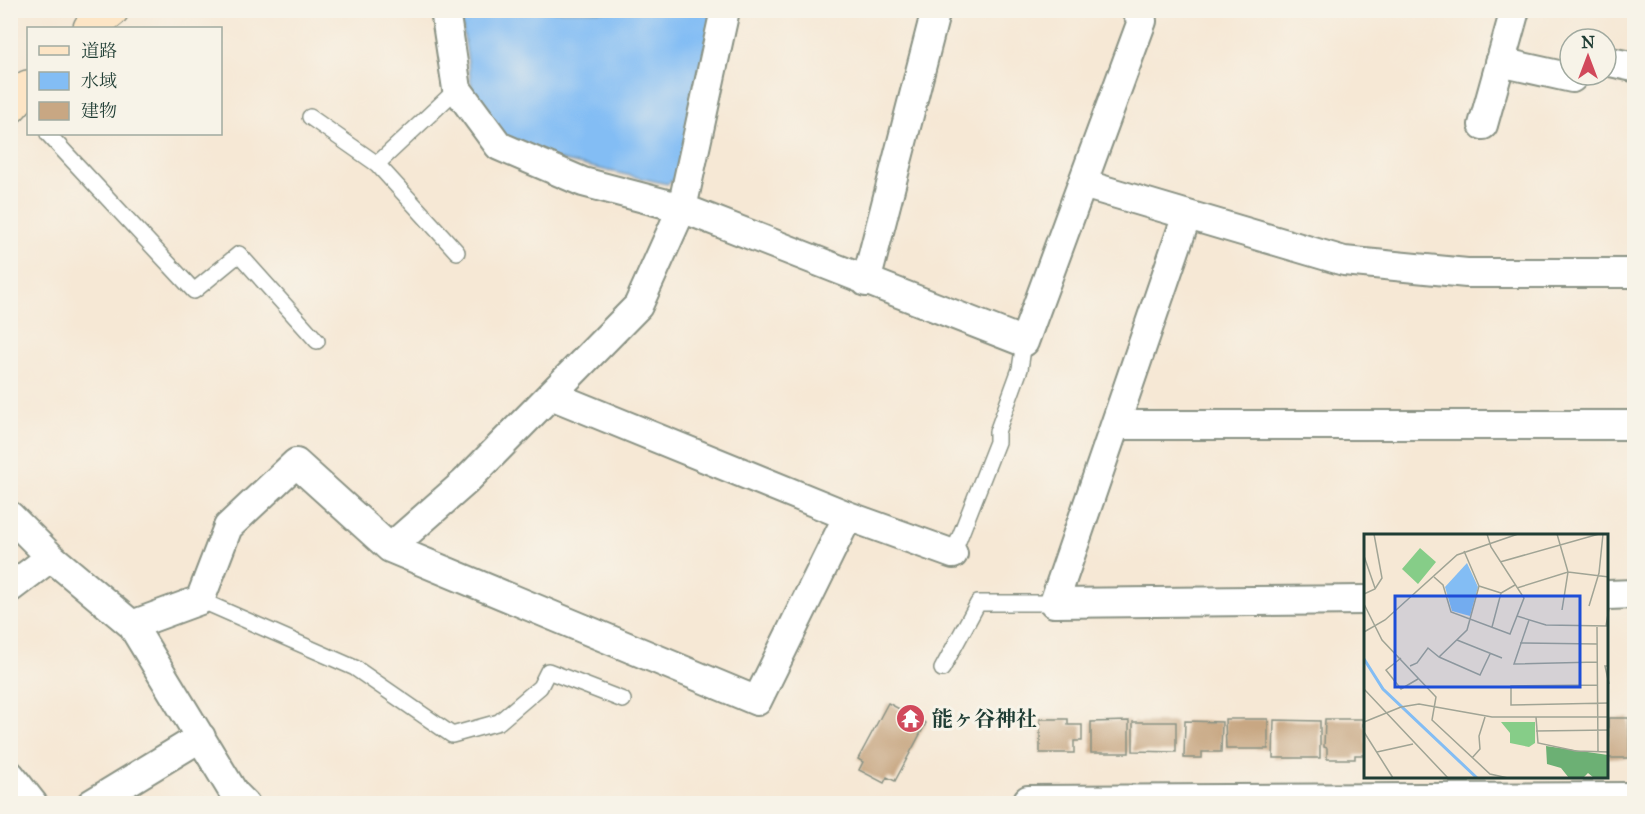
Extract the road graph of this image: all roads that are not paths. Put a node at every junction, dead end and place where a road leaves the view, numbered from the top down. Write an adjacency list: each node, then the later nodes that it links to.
1 (445, 10): 10 (street)
2 (725, 10): 16 (street)
3 (936, 10): 20 (street)
4 (1136, 10): 15 (street)
5 (1515, 10): 6 (street)
6 (1500, 62): 9 (street); 12 (street)
7 (1618, 64): 8 (street)
8 (1635, 68)
9 (1558, 75)
10 (457, 89): 14 (lane); 16 (street)
11 (310, 117): 14 (lane)
12 (1483, 125)
13 (49, 135): 21 (lane)
14 (377, 164): 18 (lane)
15 (1083, 184): 17 (street); 22 (street)
16 (682, 208): 20 (street); 23 (street)
17 (1187, 215): 19 (street); 24 (street)
18 (457, 252)
19 (1635, 273)
20 (866, 282): 22 (street)
21 (317, 341)
22 (1024, 342): 29 (lane)
23 (551, 395): 27 (street); 28 (street)
24 (1116, 425): 25 (street); 36 (street)
25 (1635, 425)
26 (10, 516): 30 (street)
27 (848, 516): 28 (street); 29 (street)
28 (390, 548): 34 (street)
29 (953, 554)
30 (51, 557): 31 (street); 37 (street)
31 (10, 588)
32 (1635, 594): 33 (street)
33 (1609, 595)
34 (200, 600): 37 (street); 39 (lane)
35 (1364, 600): 36 (street)
36 (1054, 603): 38 (lane)
37 (132, 625): 40 (street)
38 (942, 669)
39 (624, 700)
40 (201, 737): 44 (street); 45 (street)
41 (10, 775): 43 (street)
42 (1635, 797): 46 (street)
43 (33, 804)
44 (91, 804)
45 (245, 804)
46 (1028, 804)

